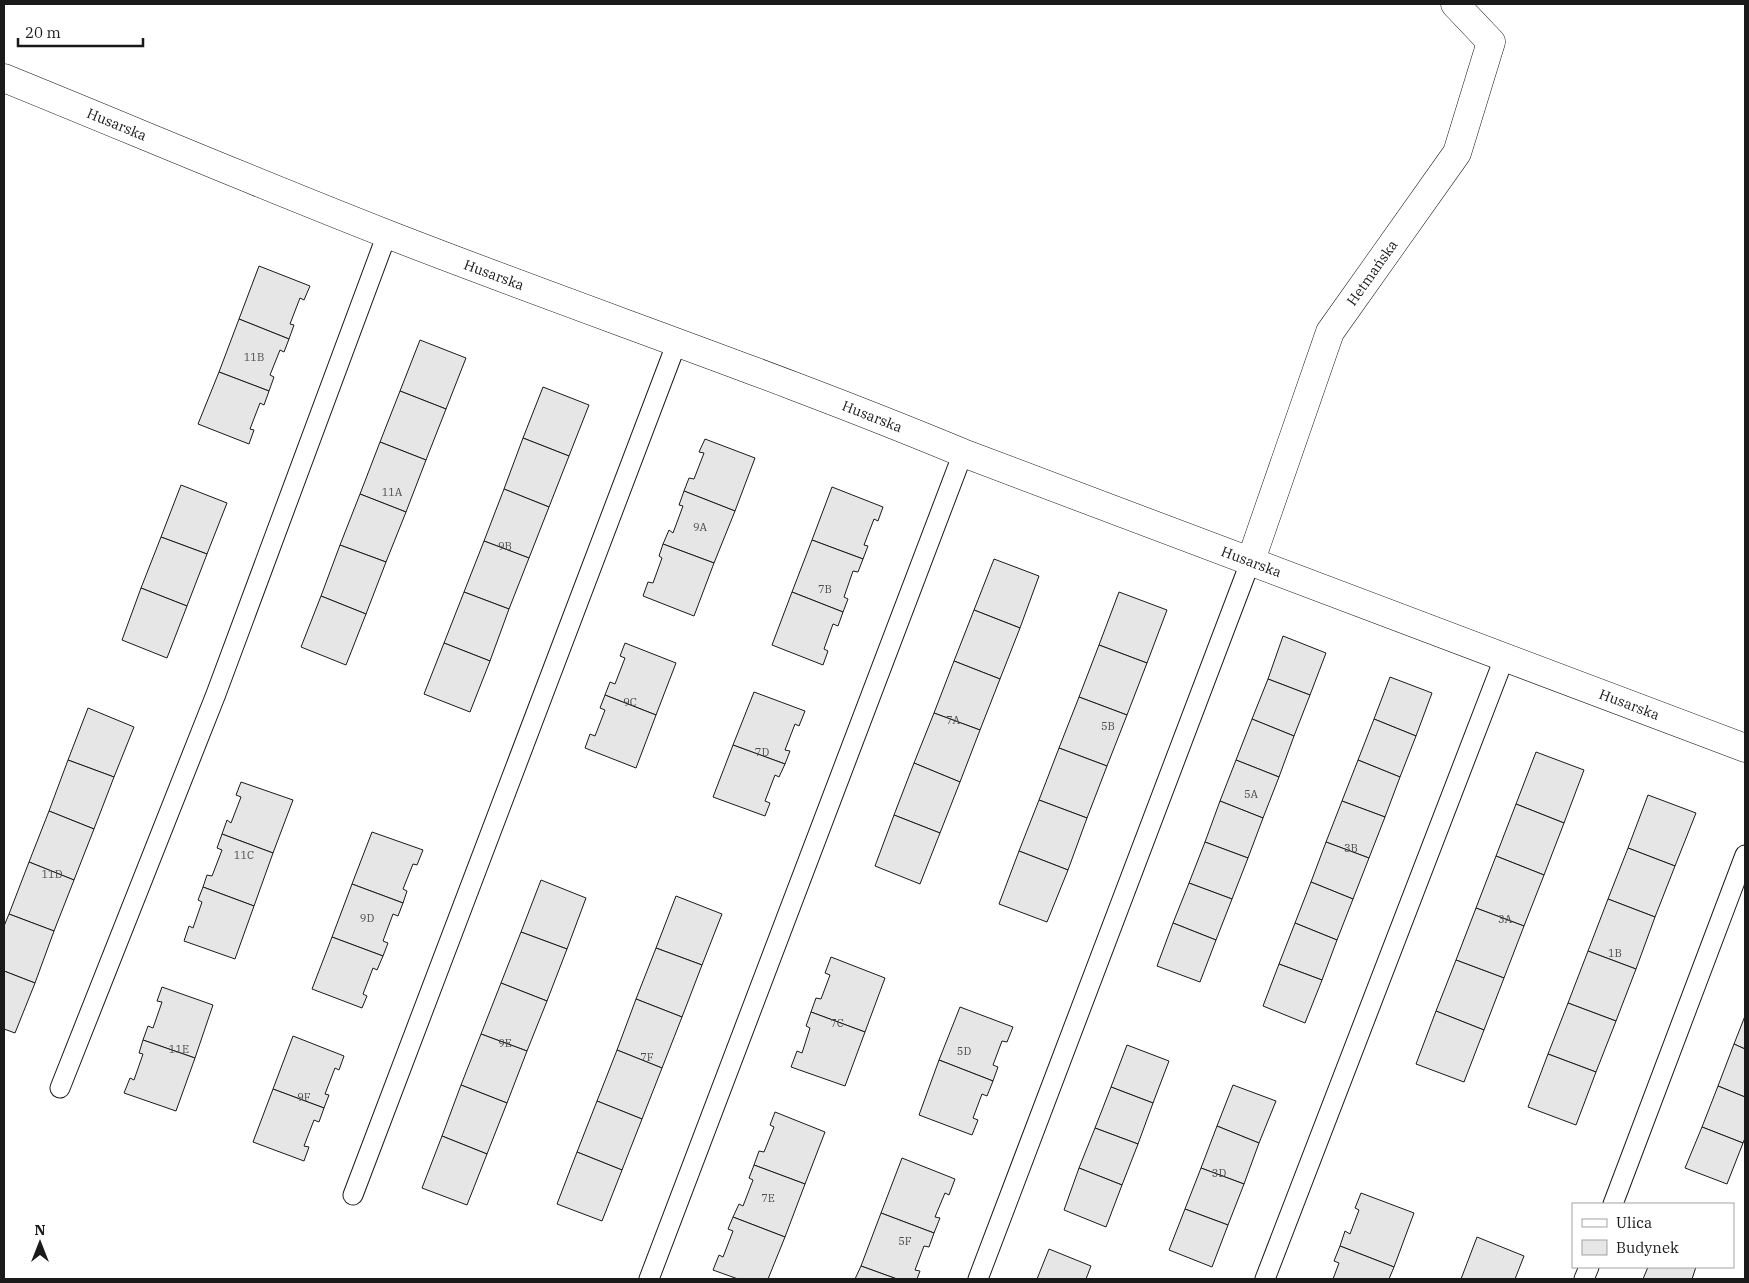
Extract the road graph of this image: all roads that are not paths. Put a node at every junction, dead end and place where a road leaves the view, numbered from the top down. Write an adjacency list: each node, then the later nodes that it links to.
1 (1455, 4): 6 (street, Hetmańska)
2 (4, 78): 3 (street, Husarska)
3 (388, 234): 4 (street, Husarska); 10 (lane)
4 (677, 342): 5 (street, Husarska); 11 (lane)
5 (963, 452): 6 (street, Husarska); 13 (lane)
6 (1251, 560): 7 (street, Husarska); 14 (lane)
7 (1506, 656): 8 (street, Husarska); 15 (lane)
8 (1745, 748)
9 (1745, 855): 12 (lane)
10 (60, 1088)
11 (353, 1195)
12 (1613, 1203)
13 (649, 1279)
14 (978, 1279)
15 (1265, 1279)

